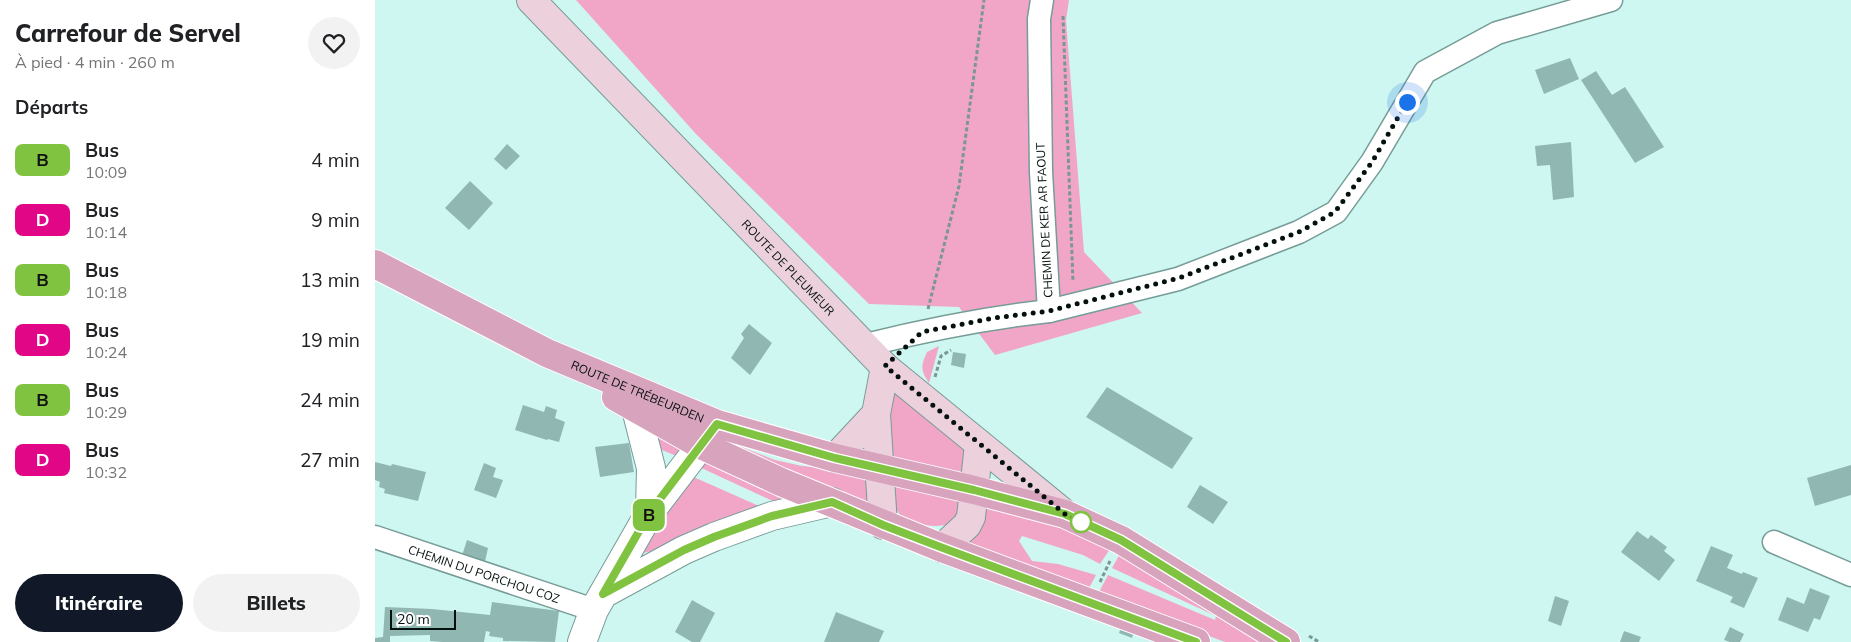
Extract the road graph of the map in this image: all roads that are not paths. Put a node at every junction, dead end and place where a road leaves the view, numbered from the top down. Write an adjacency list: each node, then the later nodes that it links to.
1 (531, 0): 7 (main road, ROUTE DE PLEUMEUR)
2 (1042, 0): 5 (street, CHEMIN DE KER AR FAOUT)
3 (1611, 0): 5 (street)
4 (375, 264): 8 (main road, ROUTE DE TRÉBEURDEN)
5 (1049, 311): 6 (street, CHEMIN DE KER AR FAOUT)
6 (922, 332): 7 (street, CHEMIN DE KER AR FAOUT); 9 (street)
7 (866, 345): 9 (main road, ROUTE DE PLEUMEUR)
8 (547, 353): 10 (main road, ROUTE DE TRÉBEURDEN); 12 (main road, ROUTE DE TRÉBEURDEN)
9 (885, 366): 11 (main road); 13 (main road, ROUTE DE PLEUMEUR)
10 (636, 409): 12 (main road, ROUTE DE TRÉBEURDEN); 18 (street)
11 (876, 414): 14 (main road); 15 (main road)
12 (709, 434): 14 (main road, ROUTE DE TRÉBEURDEN); 17 (main road, ROUTE DE TRÉBEURDEN); 18 (street)
13 (979, 444): 16 (main road); 19 (main road, ROUTE DE PLEUMEUR)
14 (835, 458): 15 (main road, ROUTE DE TRÉBEURDEN)
15 (879, 469): 16 (main road, ROUTE DE TRÉBEURDEN); 20 (main road)
16 (974, 490): 19 (main road, ROUTE DE TRÉBEURDEN); 23 (main road)
17 (832, 502): 20 (main road, ROUTE DE TRÉBEURDEN); 25 (street)
18 (650, 512): 25 (street)
19 (1065, 514): 26 (main road, ROUTE DE TRÉBEURDEN)
20 (883, 525): 23 (main road, ROUTE DE TRÉBEURDEN)
21 (375, 537): 25 (street, CHEMIN DU PORCHOU COZ)
22 (1774, 542): 24 (street)
23 (943, 548): 28 (main road, ROUTE DE TRÉBEURDEN)
24 (1851, 575)
25 (598, 602): 27 (street)
26 (1295, 637)
27 (582, 642)
28 (1196, 642)

